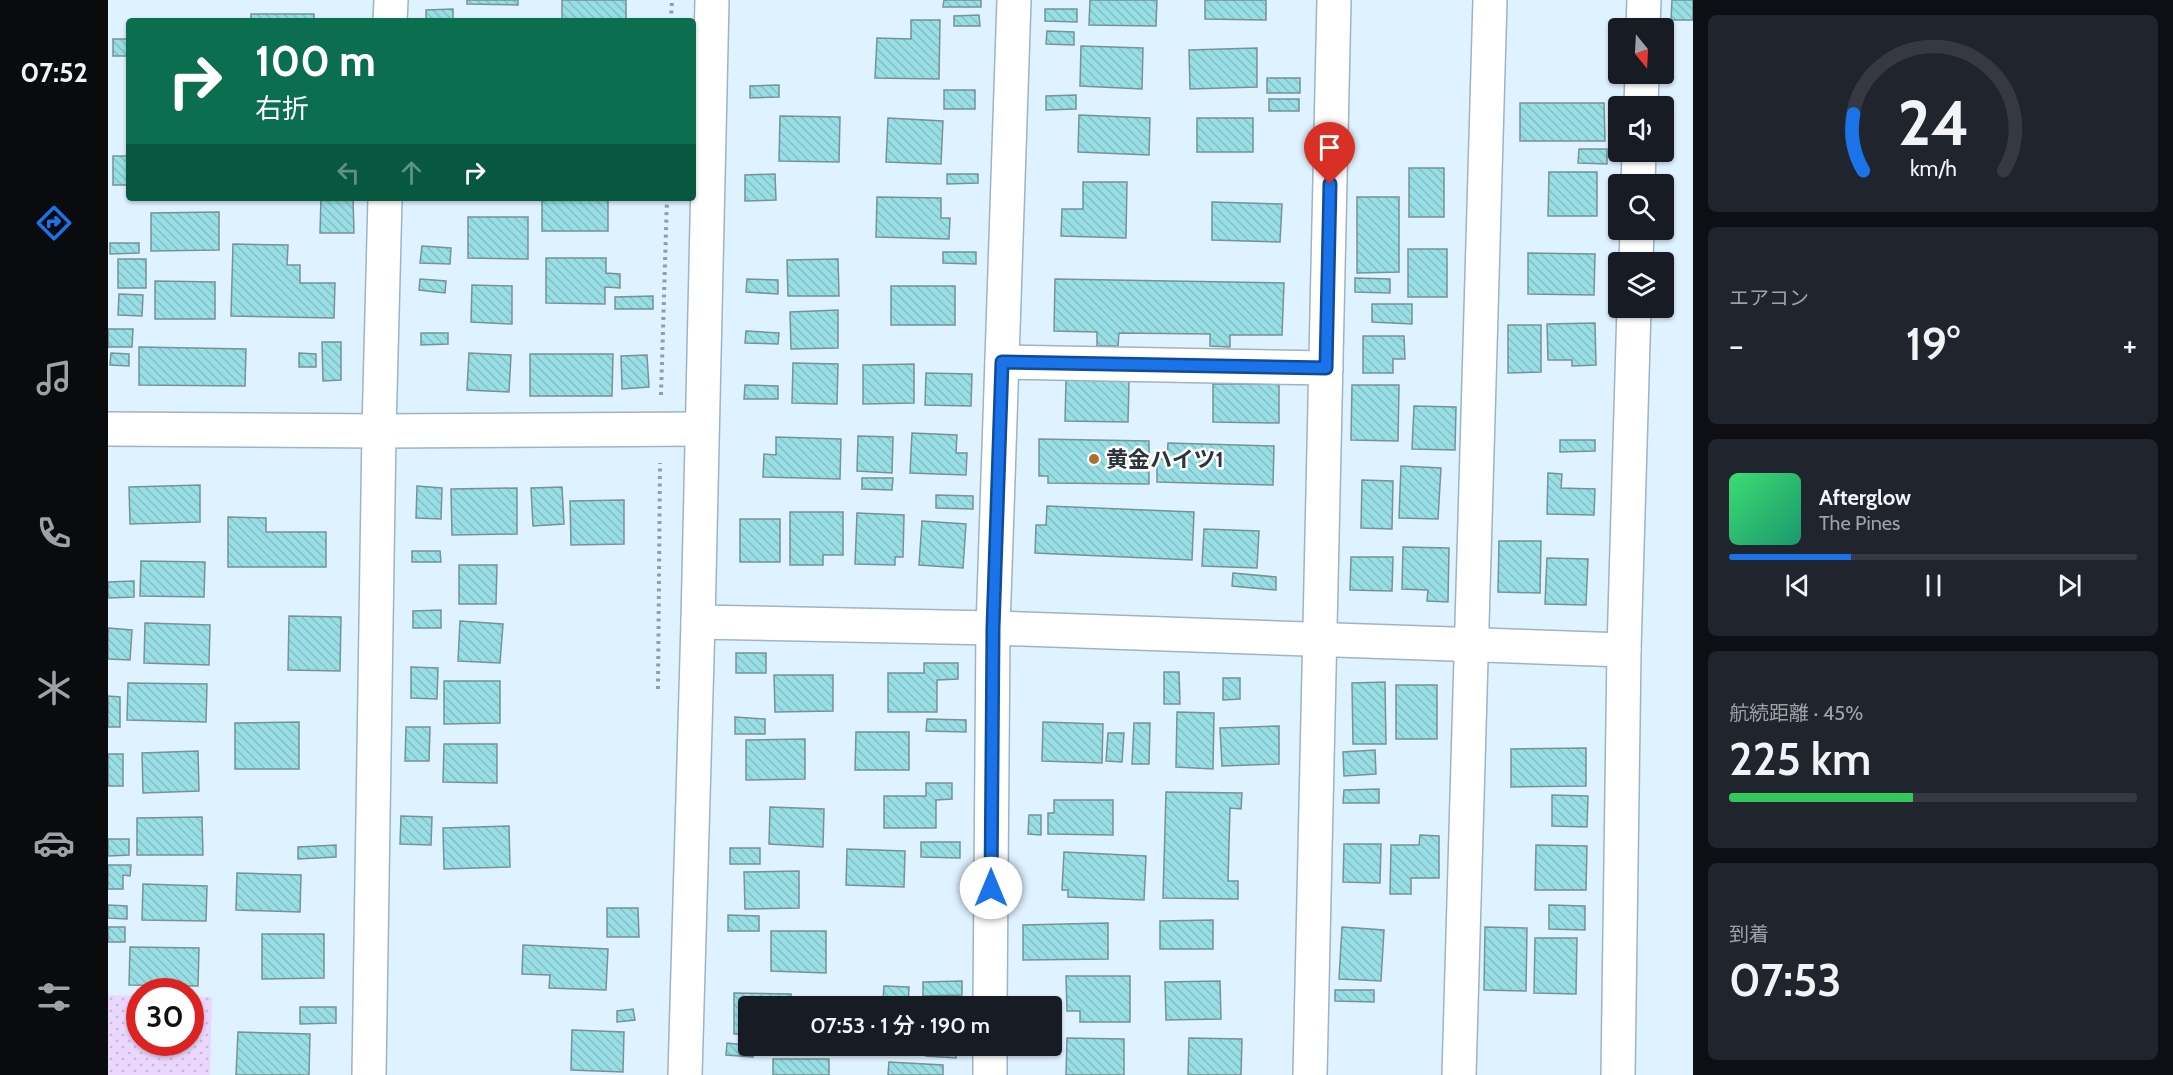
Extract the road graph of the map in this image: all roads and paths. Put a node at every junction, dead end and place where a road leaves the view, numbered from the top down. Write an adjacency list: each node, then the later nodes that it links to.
1 (391, 0): 8 (street)
2 (672, 0): 9 (path)
3 (711, 0): 18 (street)
4 (1014, 0): 14 (street)
5 (1334, 0): 15 (street)
6 (1490, 0): 23 (street)
7 (1644, 0): 10 (street)
8 (390, 18)
9 (671, 18)
10 (1643, 18)
11 (385, 201): 19 (street)
12 (667, 201): 17 (path)
13 (1634, 318): 24 (street)
14 (1002, 362): 15 (street); 21 (street)
15 (1326, 368): 22 (street)
16 (108, 429): 19 (street)
17 (660, 429): 18 (street); 19 (street); 25 (path)
18 (701, 429): 20 (street)
19 (379, 430): 28 (street)
20 (698, 622): 21 (street); 29 (street)
21 (993, 628): 22 (street); 26 (street)
22 (1320, 638): 23 (street); 31 (street)
23 (1471, 644): 24 (street); 32 (street)
24 (1624, 650): 33 (street)
25 (658, 692)
26 (990, 996)
27 (990, 1056): 30 (street)
28 (369, 1075)
29 (685, 1075)
30 (990, 1075)
31 (1310, 1075)
32 (1459, 1075)
33 (1618, 1075)

